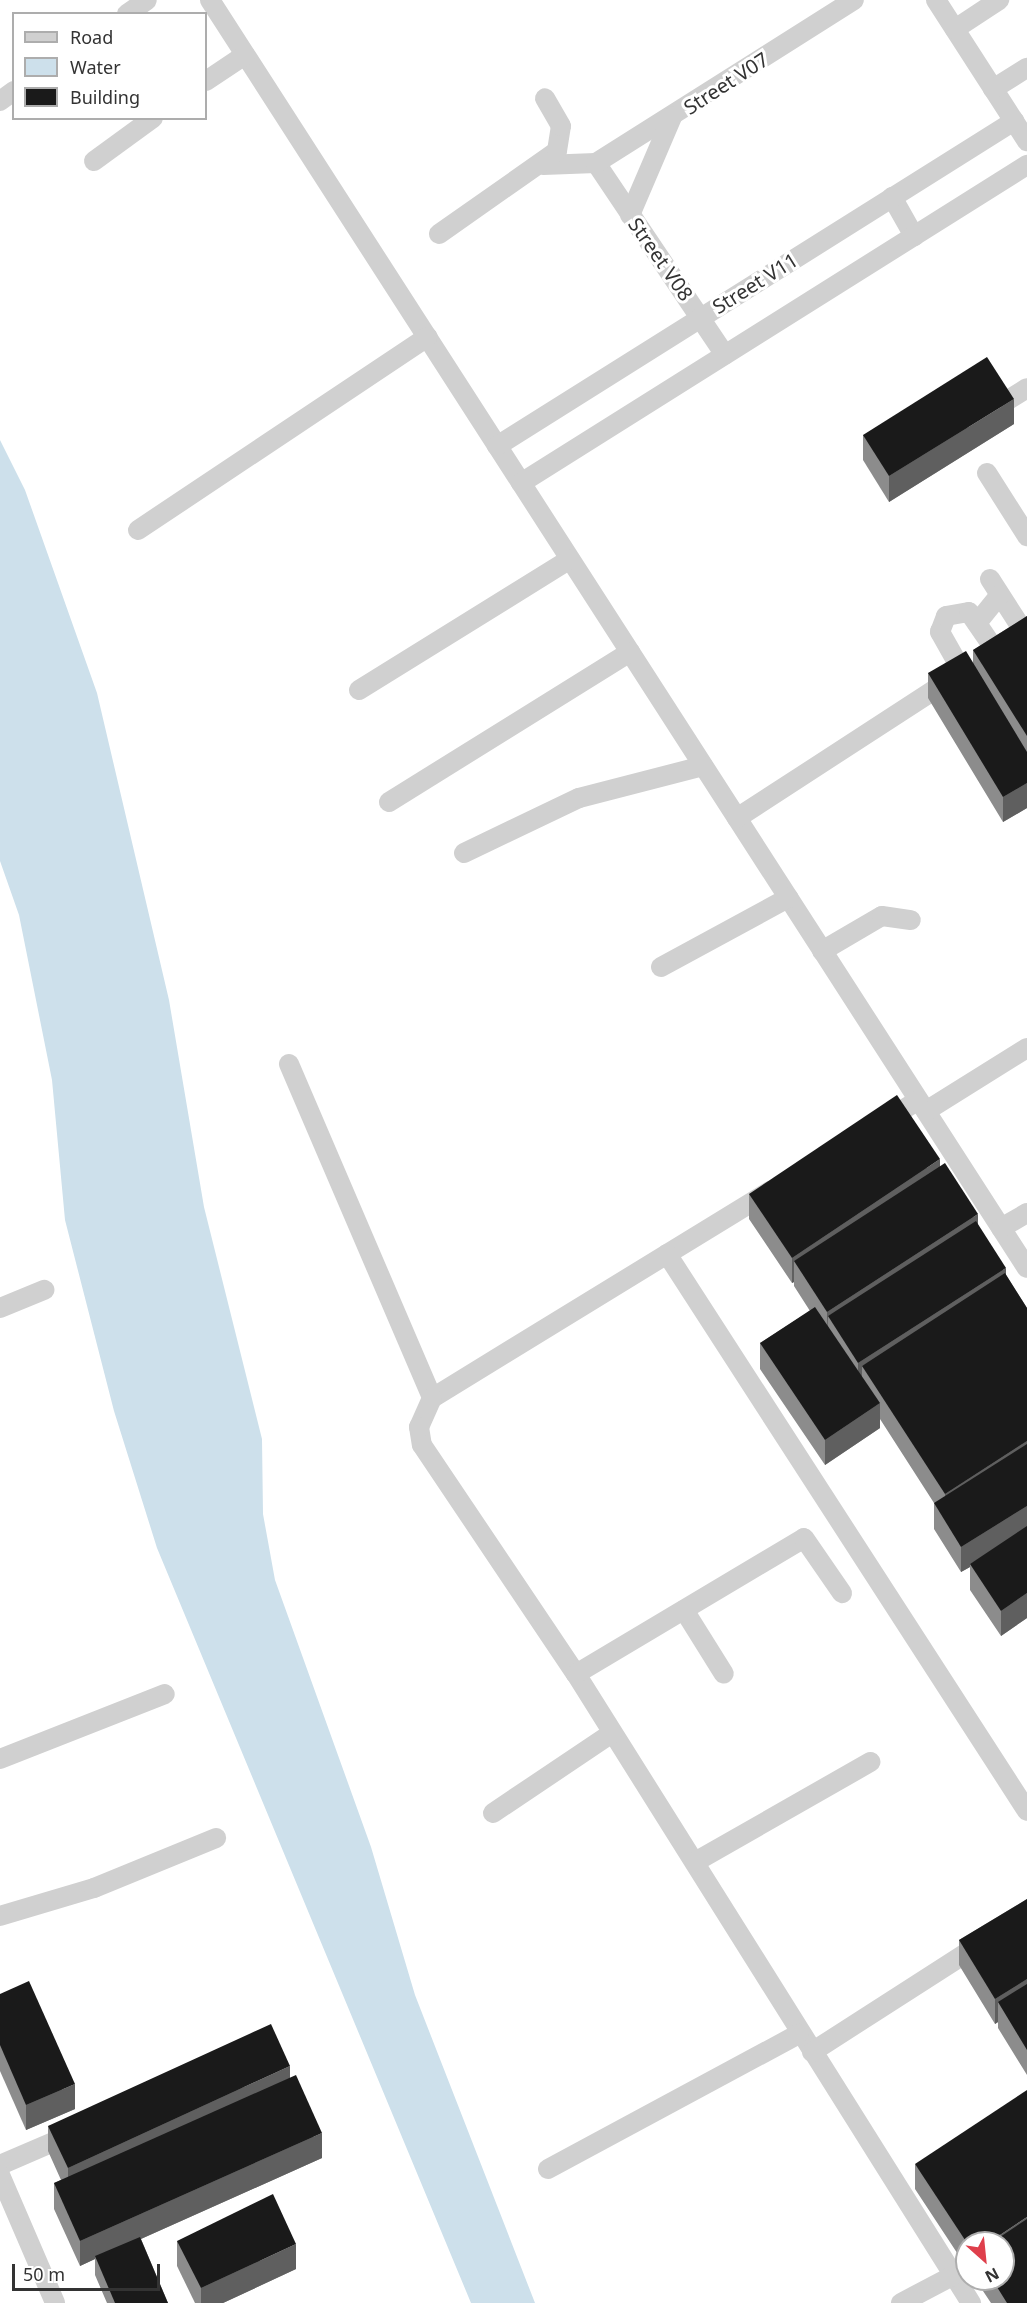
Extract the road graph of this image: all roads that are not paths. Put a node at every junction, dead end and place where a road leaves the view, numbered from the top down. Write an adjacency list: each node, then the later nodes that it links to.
1 (147, 0): 6 (street)
2 (210, 0): 8 (street)
3 (854, 0): 13 (street, Street V07)
4 (936, 0): 7 (street)
5 (999, 0): 7 (street)
6 (130, 12)
7 (955, 29): 11 (street)
8 (245, 55): 10 (street); 26 (street)
9 (1027, 68): 11 (street)
10 (207, 80)
11 (993, 89): 15 (street)
12 (545, 98): 19 (street)
13 (672, 117): 18 (street, Street V07); 22 (street)
14 (150, 120): 17 (street)
15 (1014, 121): 16 (street); 21 (street, Street V11)
16 (1027, 141)
17 (94, 161)
18 (596, 163): 19 (street); 22 (street, Street V08)
19 (543, 165): 23 (street)
20 (1027, 165): 24 (street)
21 (892, 197): 24 (street); 25 (street, Street V11)
22 (630, 215): 25 (street, Street V08)
23 (439, 234)
24 (914, 236): 27 (street)
25 (701, 317): 27 (street, Street V08); 30 (street, Street V11)
26 (427, 337): 30 (street); 33 (street)
27 (725, 355): 32 (street)
28 (1027, 388): 29 (street)
29 (1008, 400)
30 (497, 446): 32 (street)
31 (987, 473): 34 (street)
32 (521, 483): 35 (street)
33 (138, 530)
34 (1027, 536)
35 (570, 559): 39 (street); 41 (street)
36 (977, 623): 37 (street); 38 (street); 40 (street)
37 (1026, 631): 38 (street)
38 (995, 651): 40 (street)
39 (630, 652): 42 (street); 43 (street)
40 (962, 671): 44 (street)
41 (359, 690)
42 (703, 766): 44 (street); 45 (street)
43 (389, 802)
44 (737, 818): 46 (street)
45 (464, 853)
46 (788, 898): 48 (street); 49 (street)
47 (911, 920): 48 (street)
48 (822, 951): 52 (street)
49 (661, 967)
50 (1027, 1048): 52 (street)
51 (289, 1064): 61 (street)
52 (922, 1106): 53 (street); 56 (street)
53 (868, 1131)
54 (788, 1180): 57 (street)
55 (1027, 1213): 56 (street)
56 (1001, 1228): 58 (street)
57 (667, 1254): 61 (street); 70 (street)
58 (1027, 1268)
59 (44, 1290): 60 (street)
60 (0, 1308)
61 (432, 1398): 64 (street)
62 (842, 1593): 63 (street)
63 (684, 1610): 64 (street); 65 (street)
64 (576, 1674): 67 (street)
65 (724, 1674)
66 (165, 1694): 68 (street)
67 (612, 1733): 71 (street); 73 (street)
68 (0, 1759)
69 (870, 1762): 73 (street)
70 (1027, 1811)
71 (493, 1813)
72 (216, 1838): 75 (street)
73 (695, 1862): 76 (street)
74 (1027, 1914): 77 (street)
75 (0, 1916)
76 (800, 2034): 77 (street); 80 (street)
77 (812, 2052): 82 (street)
78 (89, 2126): 79 (street)
79 (0, 2165)
80 (548, 2169)
81 (0, 2175): 83 (street)
82 (954, 2275): 84 (street); 85 (street)
83 (55, 2303)
84 (902, 2303)
85 (971, 2303)

